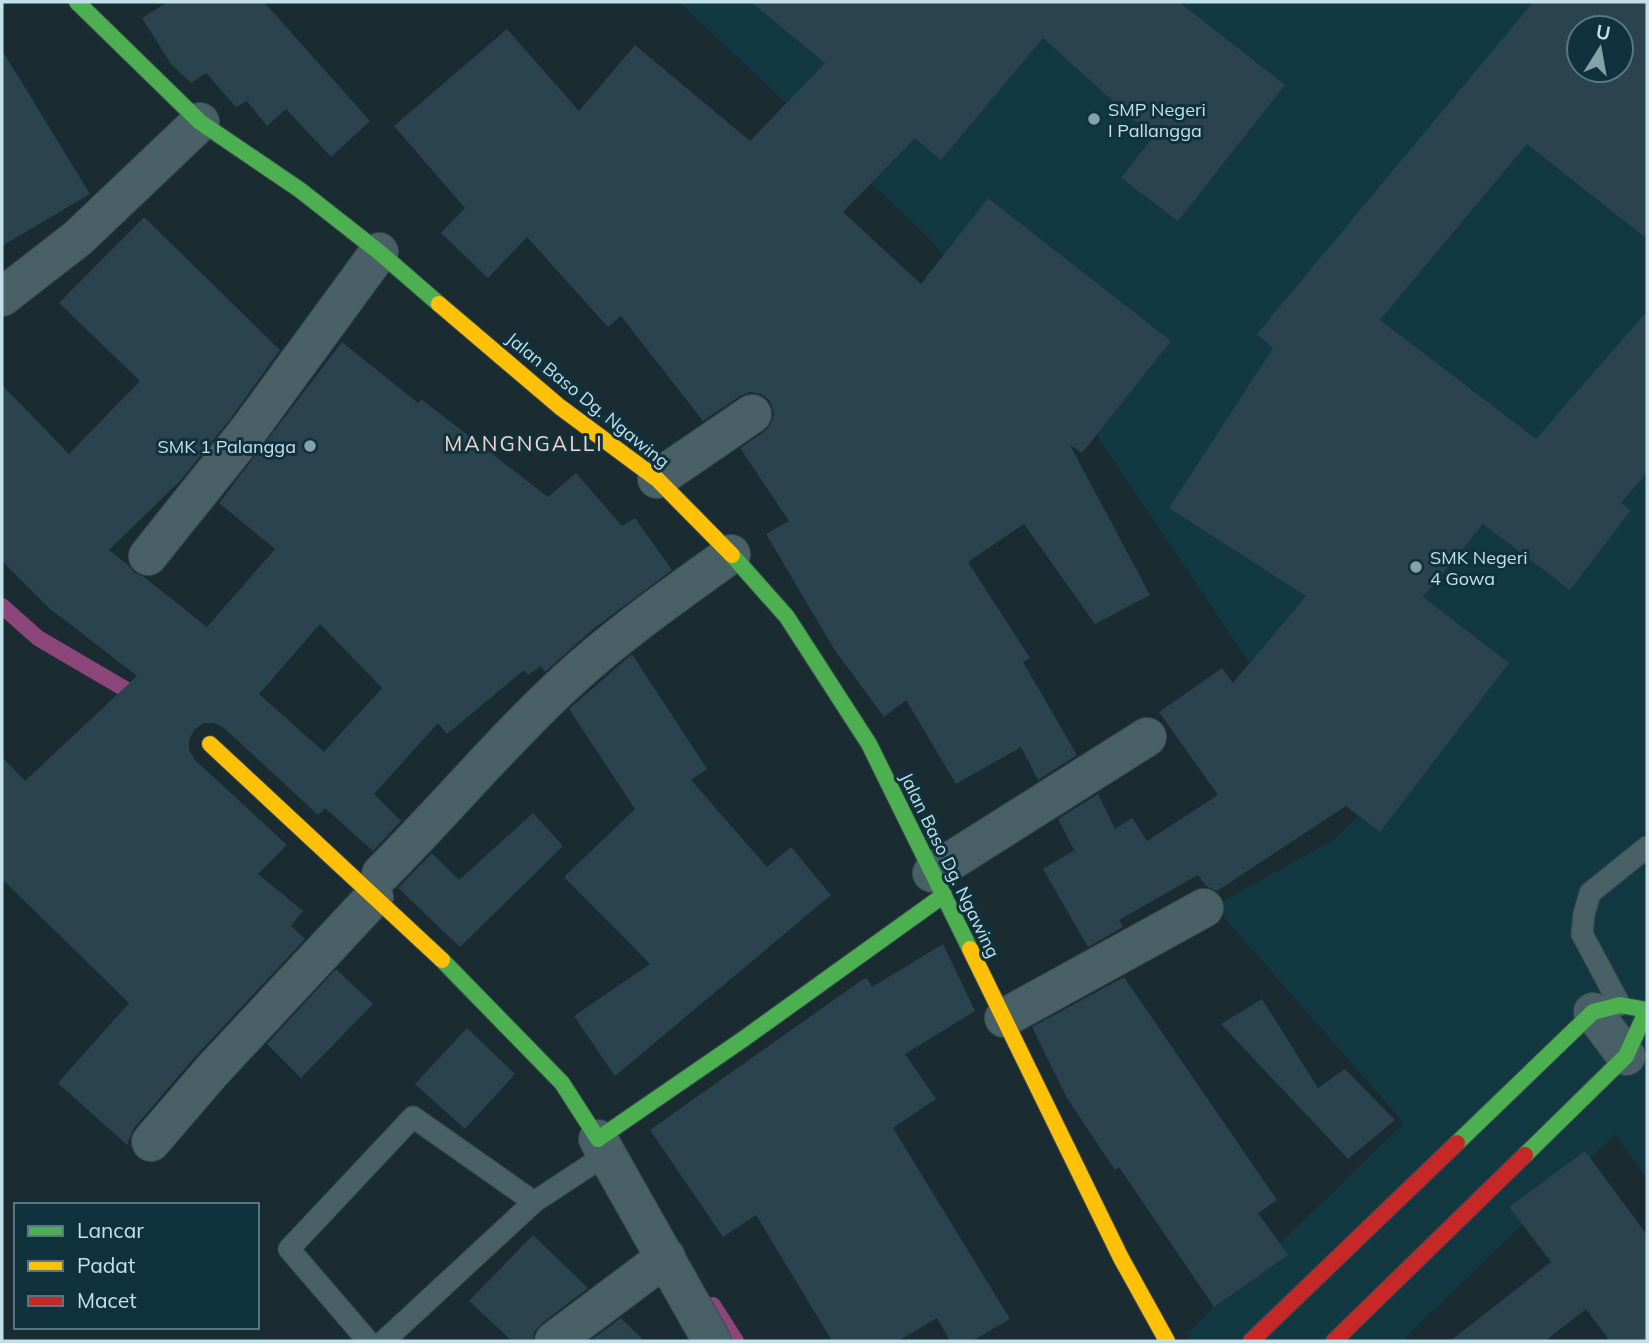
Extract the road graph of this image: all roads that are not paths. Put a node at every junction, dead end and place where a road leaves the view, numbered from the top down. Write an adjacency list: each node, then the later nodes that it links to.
1 (76, 2): 2 (street, Jalan Baso Dg. Ngawing)
2 (200, 122): 3 (street, Jalan Baso Dg. Ngawing); 4 (street)
3 (379, 252): 6 (street, Jalan Baso Dg. Ngawing); 8 (street)
4 (2, 297)
5 (751, 414): 6 (street)
6 (657, 479): 7 (street, Jalan Baso Dg. Ngawing)
7 (731, 554): 12 (street, Jalan Baso Dg. Ngawing); 13 (street)
8 (148, 556)
9 (1147, 737): 12 (street)
10 (210, 744): 13 (street)
11 (1647, 847): 15 (lane)
12 (938, 884): 16 (street, Jalan Baso Dg. Ngawing); 18 (street)
13 (377, 886): 18 (street); 19 (street)
14 (1204, 908): 16 (street)
15 (1606, 1009): 17 (street); 27 (street)
16 (1004, 1018): 26 (street, Jalan Baso Dg. Ngawing)
17 (1626, 1056): 28 (street)
18 (605, 1140): 20 (lane); 21 (street)
19 (151, 1142)
20 (534, 1202): 22 (lane); 23 (lane)
21 (666, 1257): 24 (street); 25 (street)
22 (368, 1341)
23 (384, 1341)
24 (554, 1341)
25 (712, 1341)
26 (1167, 1341)
27 (1251, 1341)
28 (1334, 1341)

